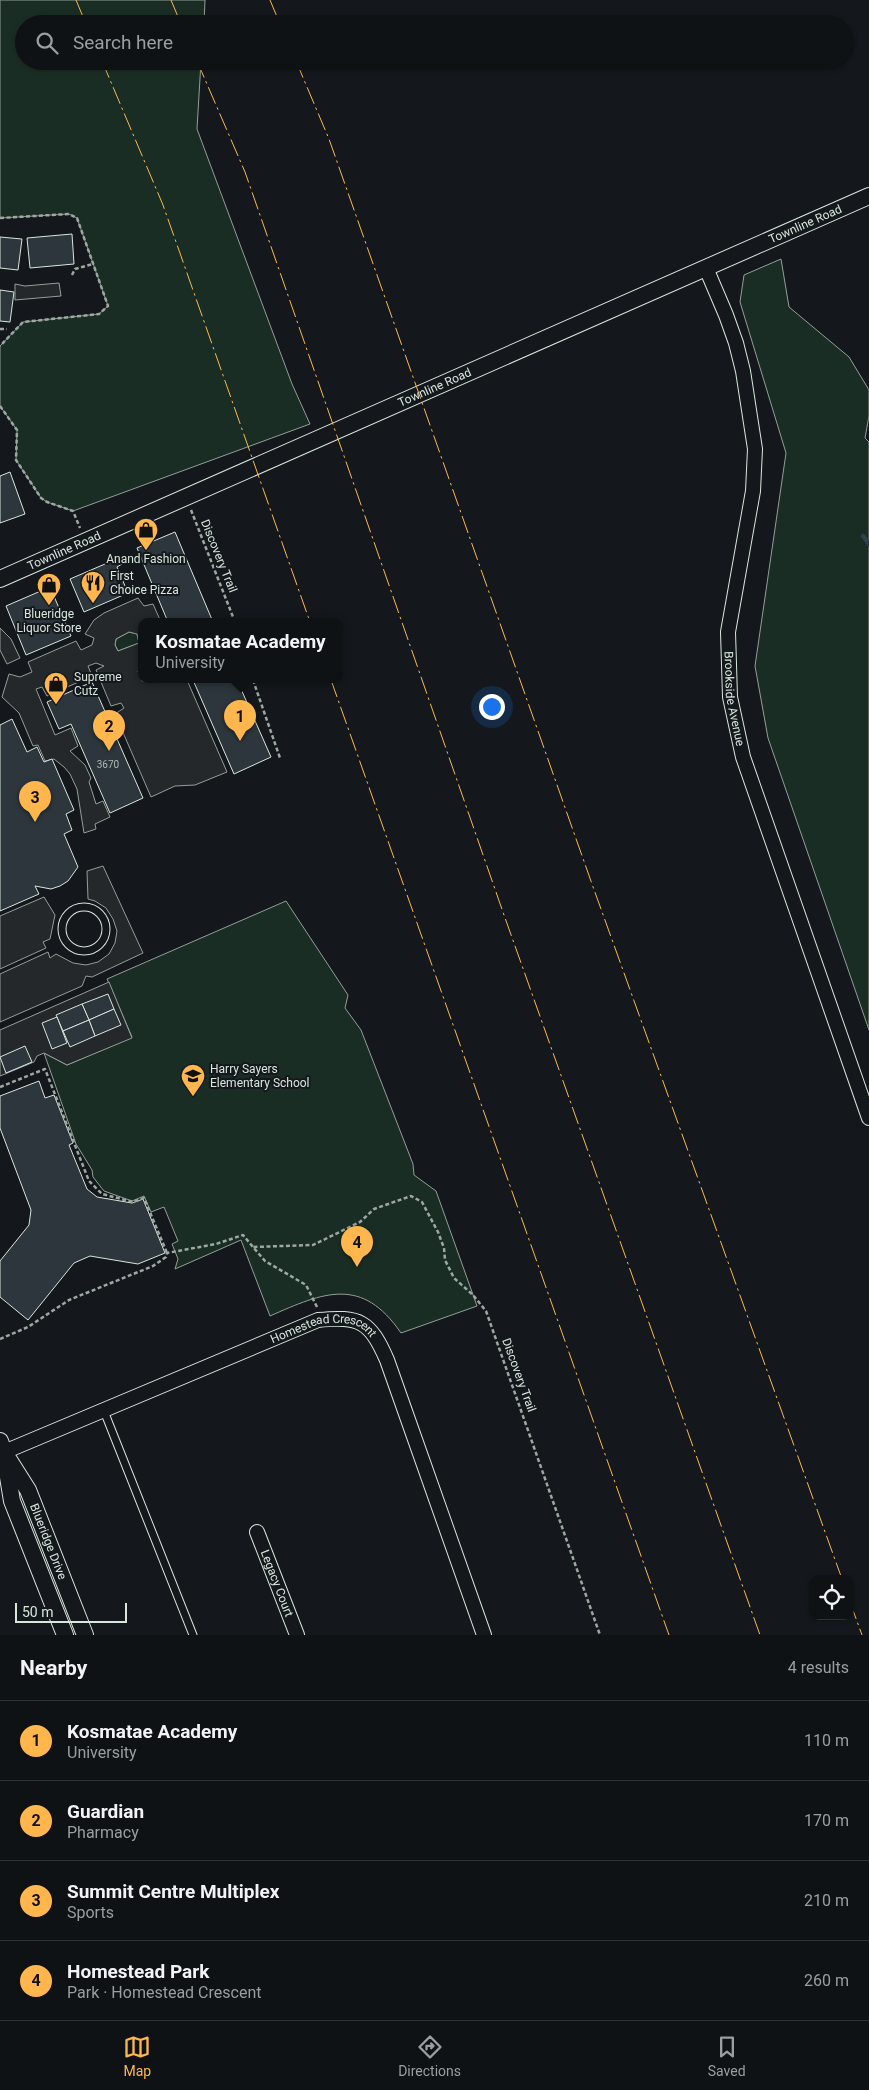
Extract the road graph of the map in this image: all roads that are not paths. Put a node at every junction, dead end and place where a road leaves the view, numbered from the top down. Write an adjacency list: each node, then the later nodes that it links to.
1 (869, 196): 2 (street, Townline Road)
2 (706, 268): 3 (street, Townline Road); 5 (street, Brookside Avenue)
3 (0, 579)
4 (86, 952): 4 (lane)
5 (869, 1118)
6 (104, 1411): 7 (street, Homestead Crescent); 11 (lane); 13 (street, Homestead Crescent)
7 (2, 1446): 9 (street, Blueridge Drive); 10 (street, Blueridge Drive)
8 (257, 1532): 12 (street, Legacy Court)
9 (64, 1635)
10 (85, 1635)
11 (193, 1635)
12 (297, 1635)
13 (484, 1635)

